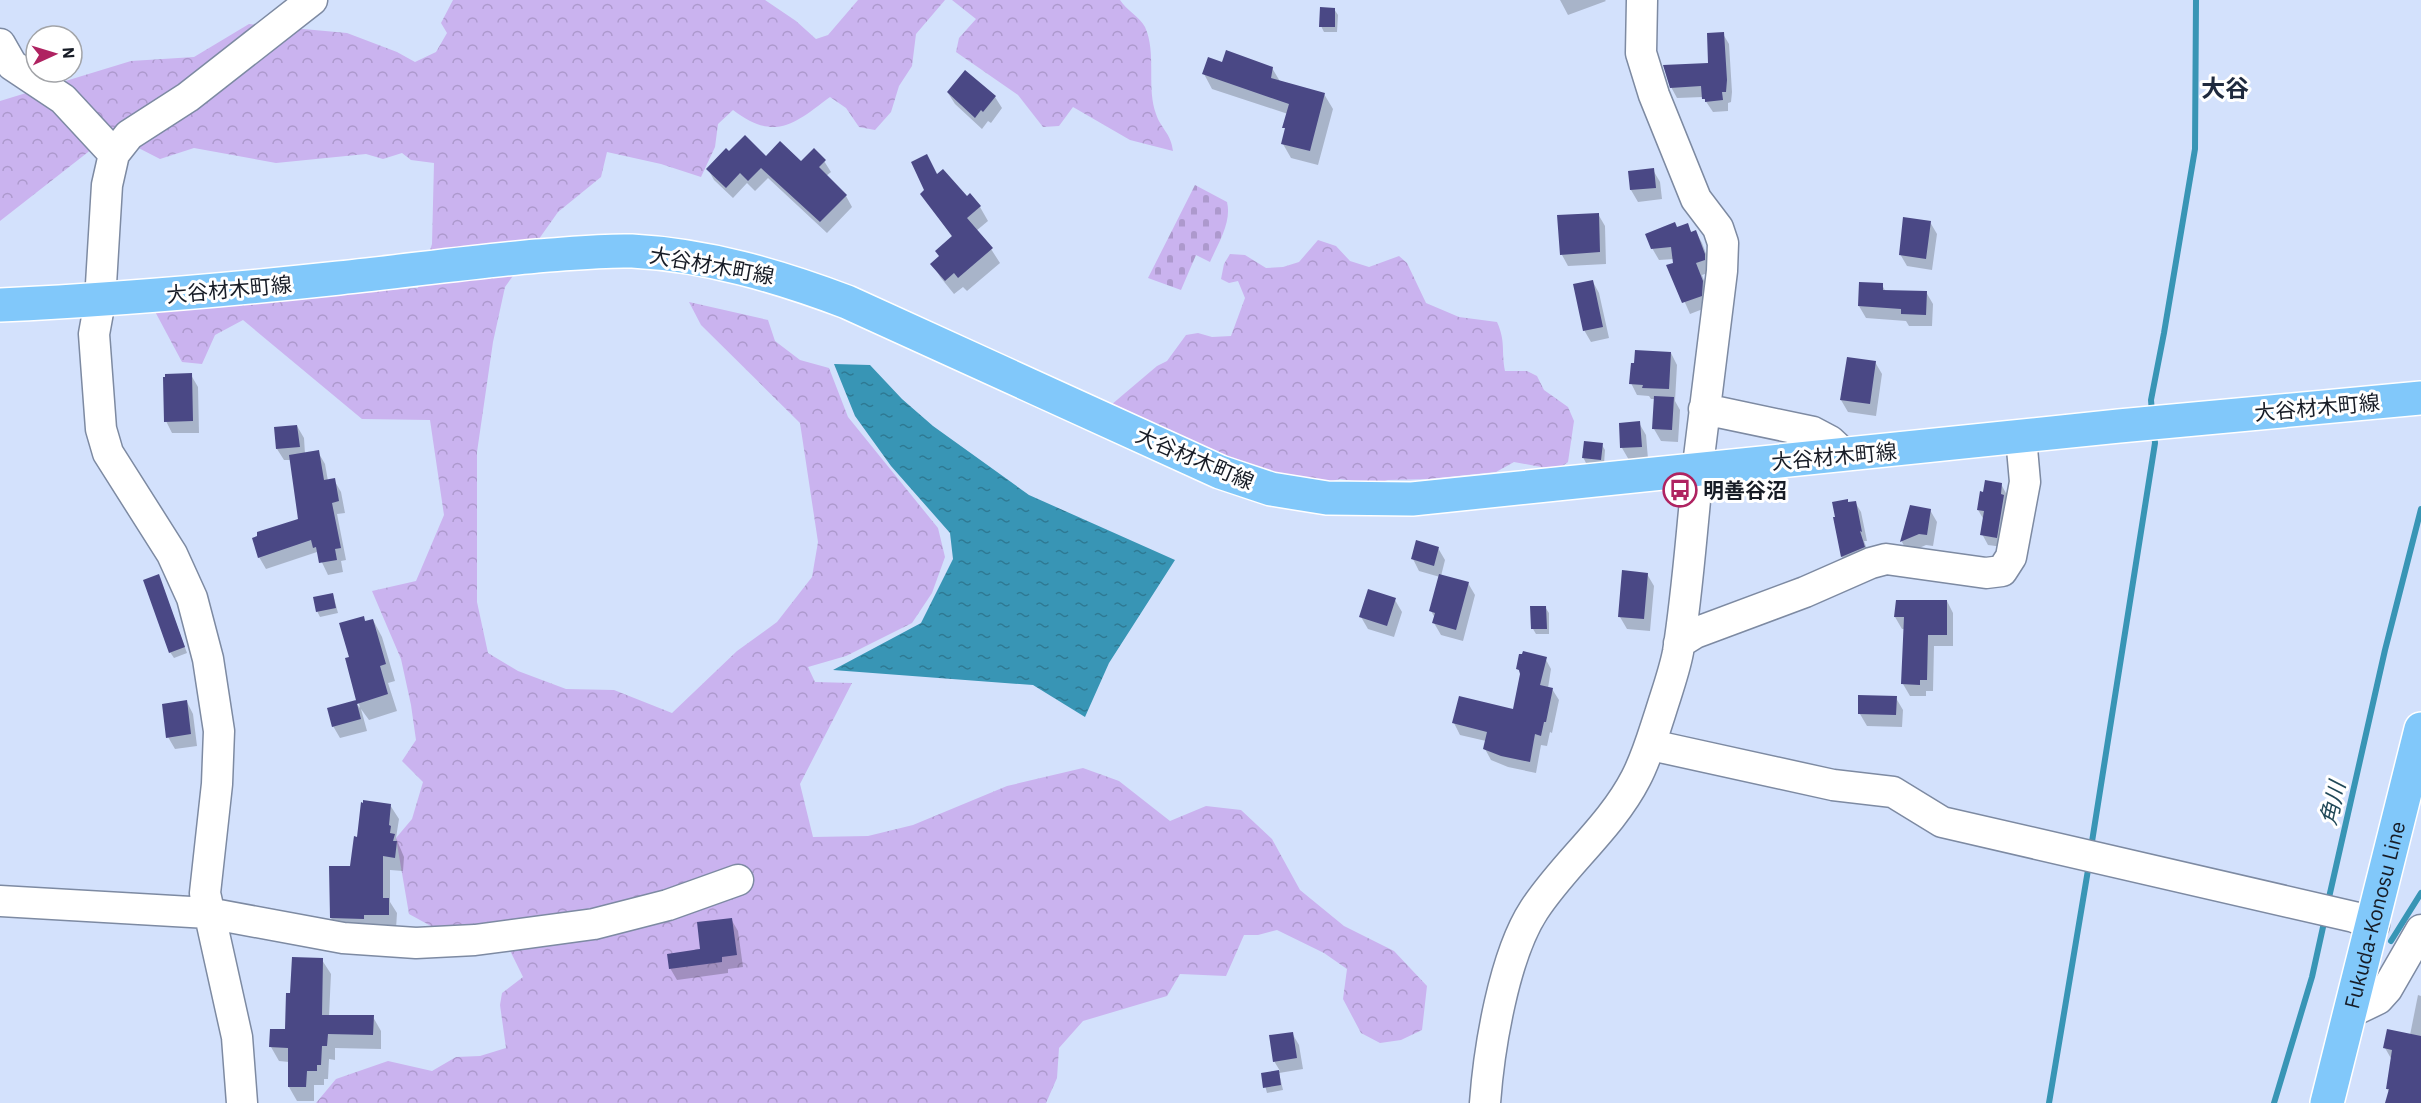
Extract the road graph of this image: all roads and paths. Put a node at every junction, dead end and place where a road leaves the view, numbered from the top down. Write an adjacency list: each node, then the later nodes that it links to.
1 (312, 0): 4 (street)
2 (1642, 0): 8 (street)
3 (0, 44): 4 (street)
4 (114, 154): 5 (street)
5 (100, 301): 6 (main road, 大谷材木町線); 10 (main road, 大谷材木町線); 16 (street)
6 (0, 305)
7 (2421, 398): 9 (main road, 大谷材木町線)
8 (1704, 409): 10 (street); 11 (street)
9 (2021, 437): 10 (main road, 大谷材木町線); 11 (street)
10 (1844, 454)
11 (1679, 642): 13 (street)
12 (2421, 729): 17 (main road, Fukuda-Konosu Line)
13 (1651, 745): 17 (street); 21 (street)
14 (738, 880): 16 (street)
15 (0, 901): 16 (street)
16 (208, 913): 20 (street)
17 (2374, 925): 19 (main road, Fukuda-Konosu Line)
18 (2421, 930): 19 (street)
19 (2351, 1012): 22 (main road, Fukuda-Konosu Line)
20 (242, 1103)
21 (1485, 1103)
22 (2328, 1103)

